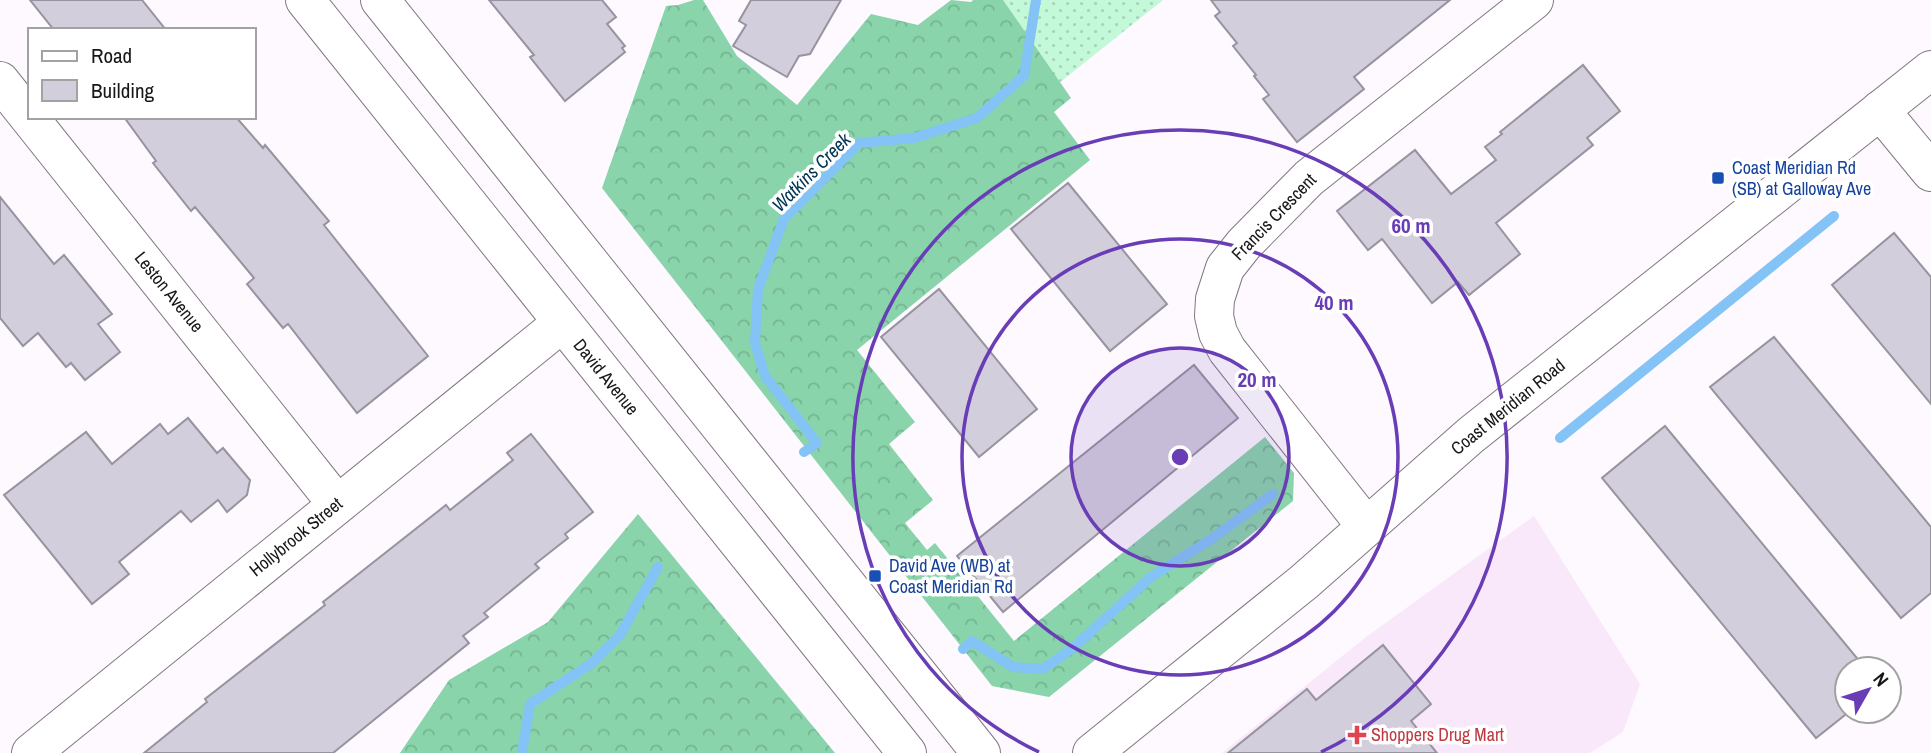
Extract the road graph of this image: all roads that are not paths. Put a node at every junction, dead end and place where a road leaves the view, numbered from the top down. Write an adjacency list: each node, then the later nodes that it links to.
1 (305, 0): 10 (main road, David Avenue)
2 (380, 0): 15 (main road)
3 (1534, 0): 12 (main road, Francis Crescent)
4 (1931, 70): 6 (main road, Coast Meridian Road)
5 (0, 81): 7 (main road, Leston Avenue)
6 (1880, 110): 9 (main road); 12 (main road, Coast Meridian Road)
7 (28, 116)
8 (30, 119): 11 (main road, Leston Avenue)
9 (1931, 172)
10 (562, 323): 11 (main road, Hollybrook Street); 14 (main road, David Avenue)
11 (337, 503): 13 (main road, Hollybrook Street)
12 (1366, 526): 16 (main road, Coast Meridian Road)
13 (31, 753)
14 (907, 753)
15 (981, 753)
16 (1092, 753)

